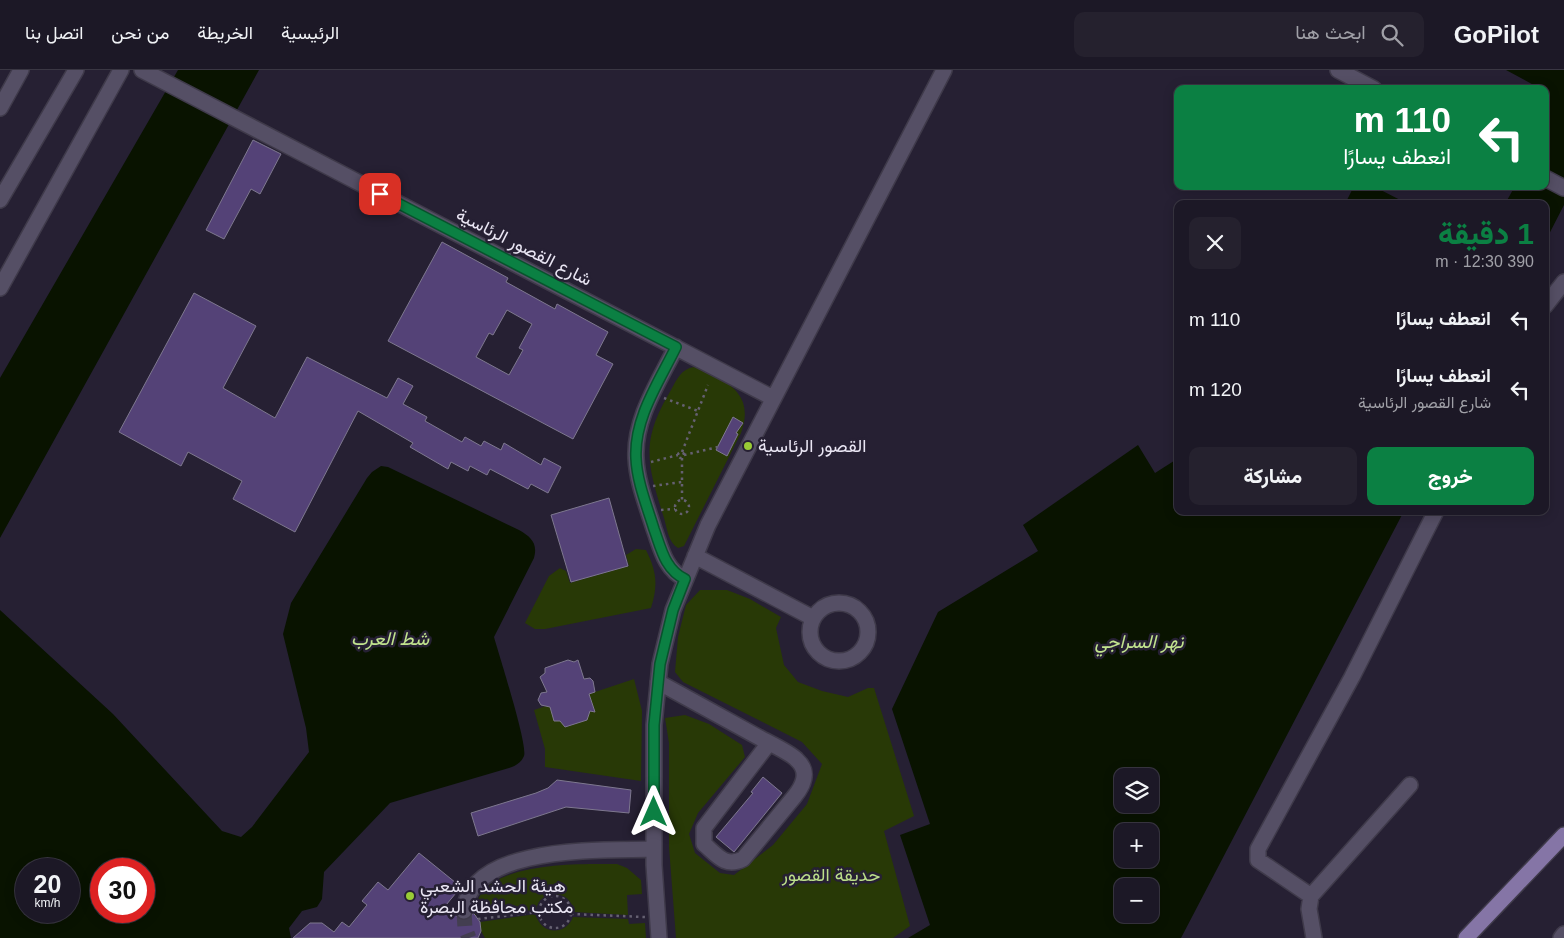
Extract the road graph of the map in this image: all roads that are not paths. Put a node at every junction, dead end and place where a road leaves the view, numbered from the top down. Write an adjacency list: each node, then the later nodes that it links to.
1 (21, 70): 8 (street)
2 (76, 70): 11 (street)
3 (121, 70): 13 (street)
4 (142, 70): 15 (street, شارع القصور الرئاسية)
5 (944, 70): 16 (street)
6 (1338, 70): 7 (street)
7 (1366, 85)
8 (0, 108)
9 (1549, 180): 10 (street)
10 (1564, 188)
11 (0, 200)
12 (1564, 282): 14 (street)
13 (0, 288)
14 (1549, 301)
15 (676, 347): 16 (street, شارع القصور الرئاسية); 19 (street)
16 (773, 398): 18 (street)
17 (1434, 515): 26 (street)
18 (695, 556): 19 (street); 20 (street)
19 (685, 579): 21 (street)
20 (814, 618)
21 (658, 682): 22 (street); 25 (street)
22 (769, 743): 22 (street)
23 (1410, 785): 26 (street)
24 (1564, 836): 31 (main road)
25 (654, 849): 27 (street); 29 (street)
26 (1311, 896): 30 (street)
27 (464, 911)
28 (1564, 934): 32 (street)
29 (659, 938)
30 (1314, 938)
31 (1466, 938)
32 (1561, 938)

